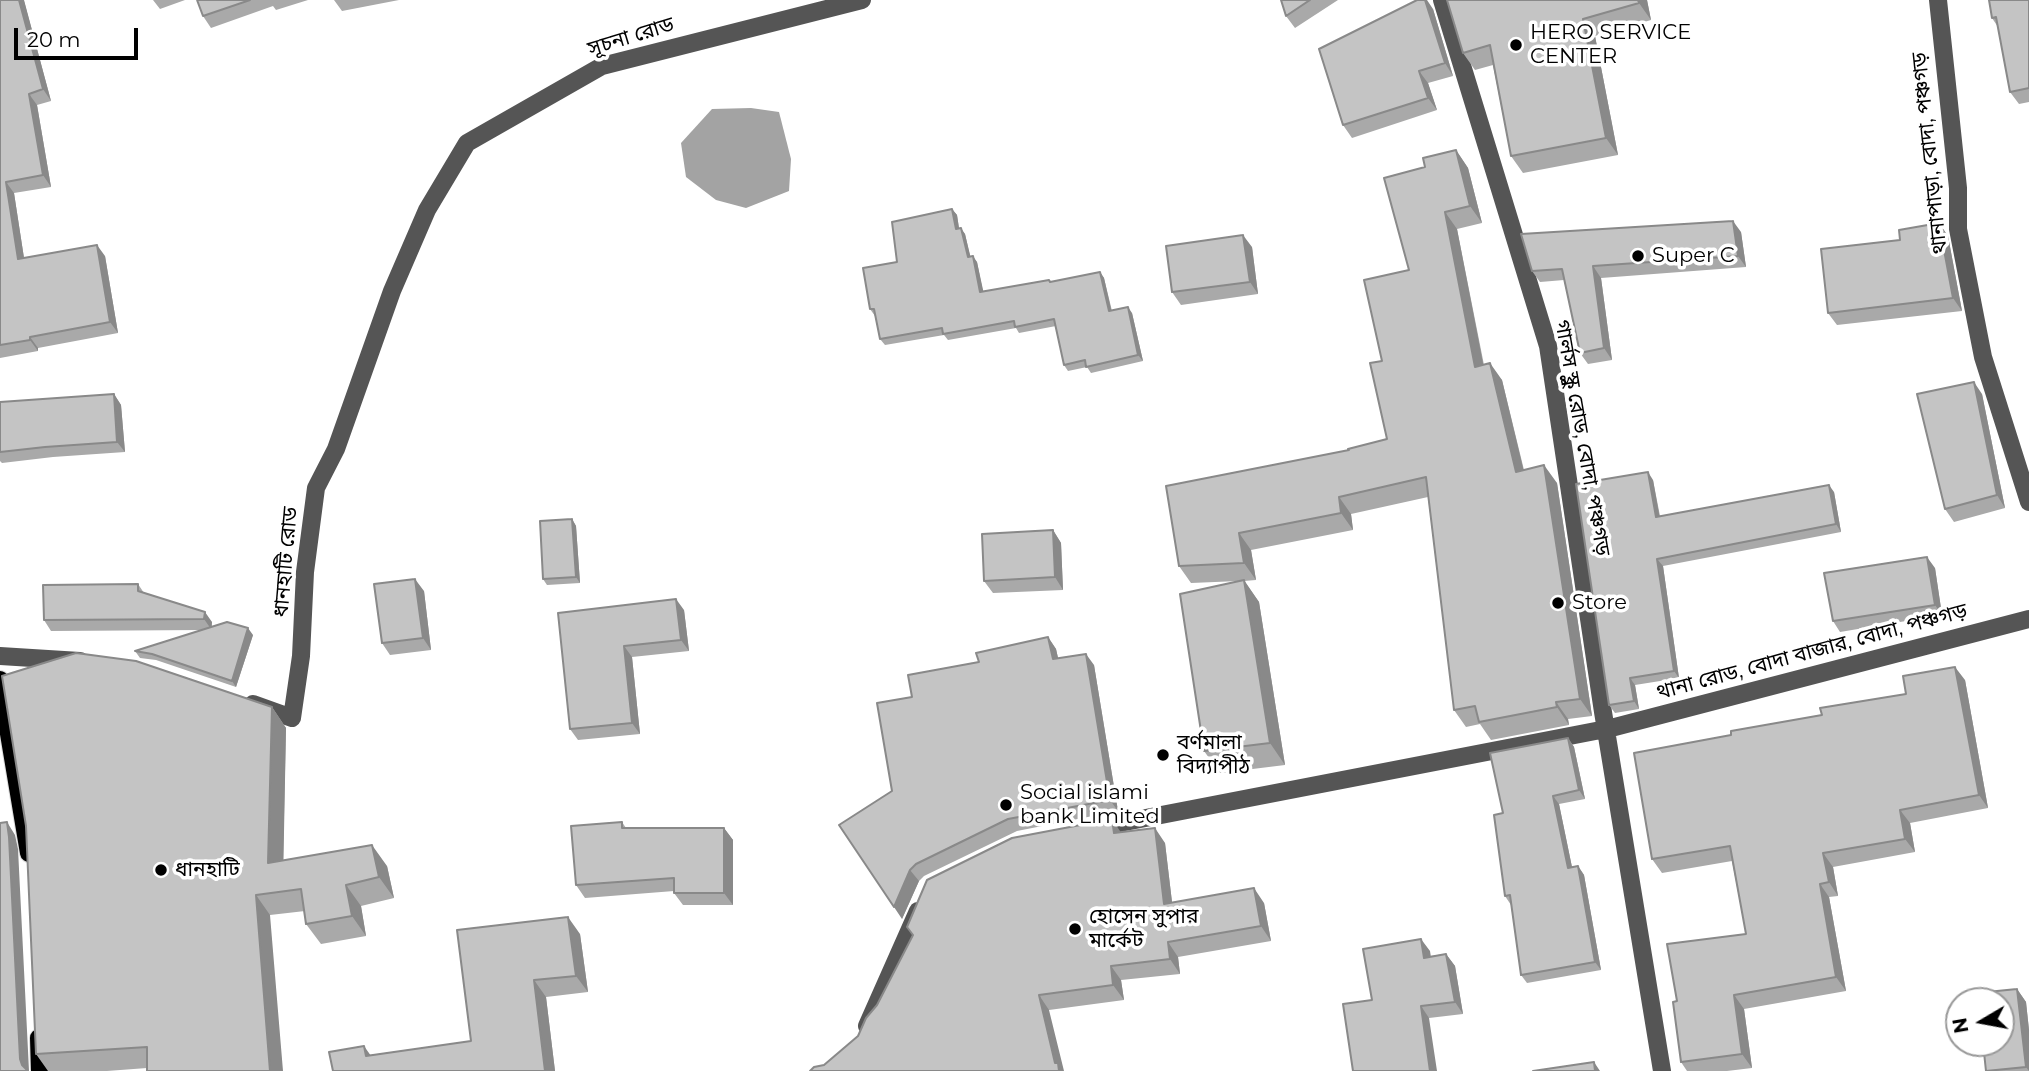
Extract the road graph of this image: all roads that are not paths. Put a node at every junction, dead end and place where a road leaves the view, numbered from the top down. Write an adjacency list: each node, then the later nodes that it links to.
1 (862, 0): 4 (street, সূচনা রোড)
2 (1442, 0): 11 (street, গার্লস স্কুল রোড, বোদা, পঞ্চগড়)
3 (1938, 0): 5 (street, থানাপাড়া, বোদা, পঞ্চগড়)
4 (467, 143): 10 (street, ধানহাটি রোড)
5 (2029, 502)
6 (2029, 619): 11 (street, থানা রোড, বোদা বাজার, বোদা, পঞ্চগড়)
7 (0, 656): 8 (street)
8 (95, 662)
9 (0, 680): 13 (main road)
10 (232, 697)
11 (1606, 729): 12 (street, থানা রোড, বোদা বাজার, বোদা, পঞ্চগড়); 18 (street, গার্লস স্কুল রোড, বোদা, পঞ্চগড়)
12 (1074, 831)
13 (30, 876)
14 (924, 898): 16 (street)
15 (38, 1015): 17 (main road)
16 (858, 1046)
17 (40, 1071)
18 (1662, 1071)

